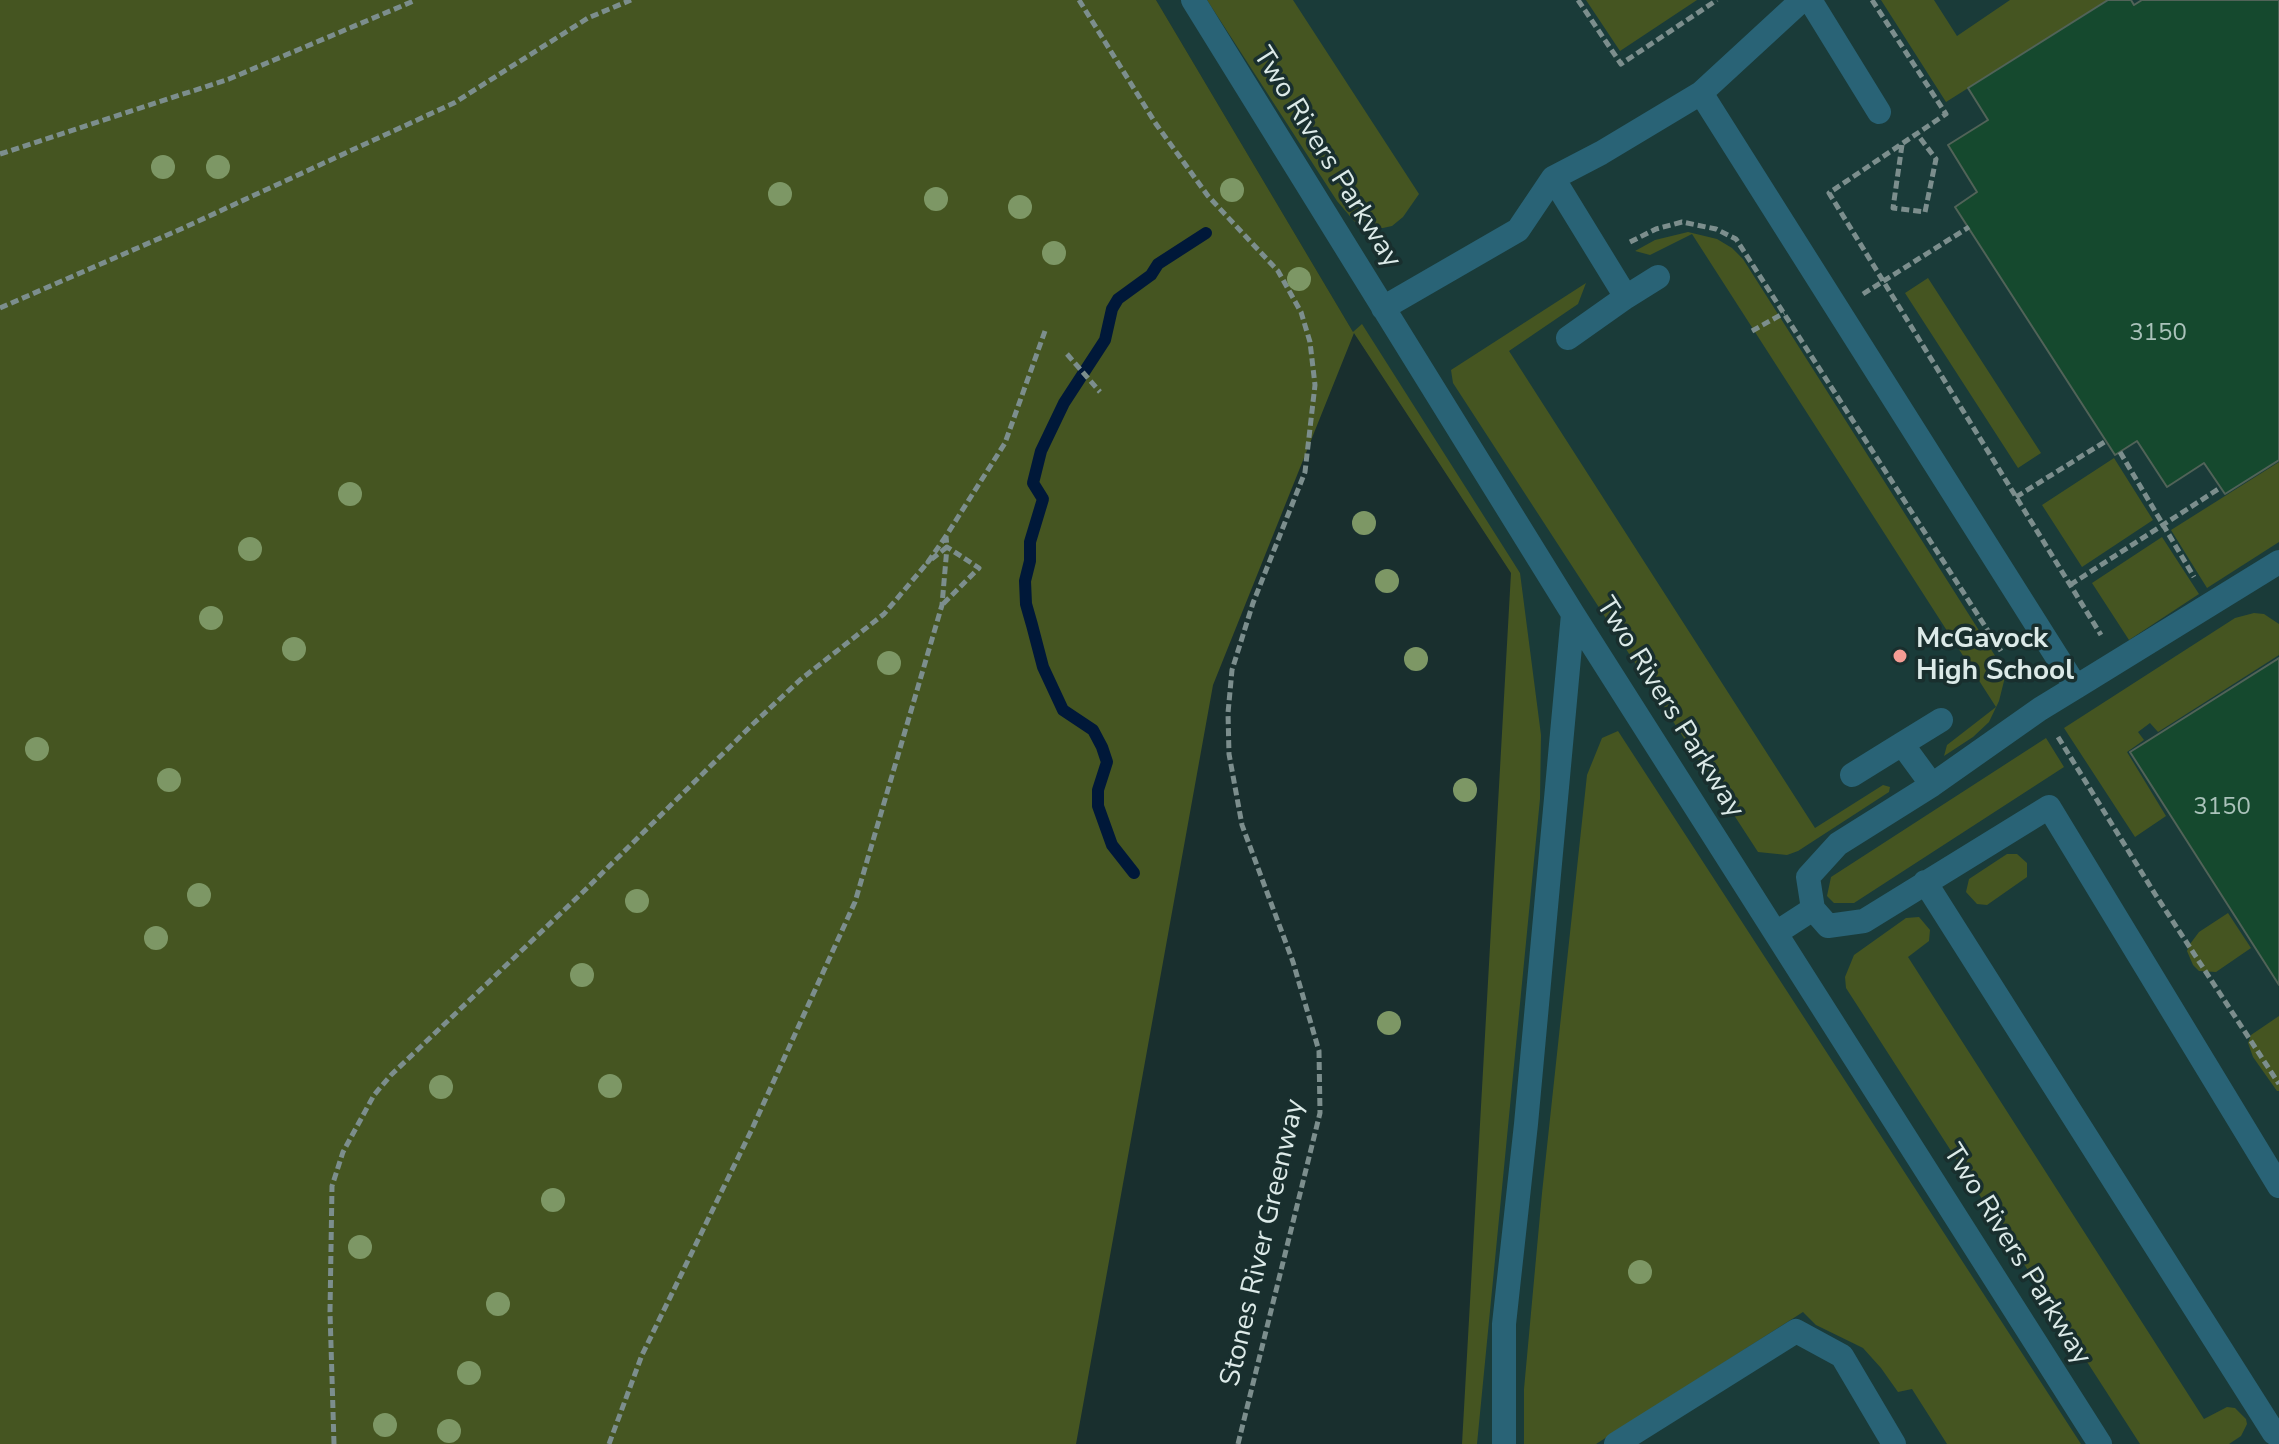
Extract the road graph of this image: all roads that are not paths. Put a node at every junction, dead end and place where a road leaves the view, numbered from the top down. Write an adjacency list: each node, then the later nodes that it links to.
1 (1193, 0): 9 (lane, Two Rivers Parkway)
2 (1802, 0): 4 (lane)
3 (1810, 0): 5 (lane)
4 (1701, 93): 6 (lane); 13 (lane)
5 (1879, 112)
6 (1553, 178): 8 (lane); 9 (lane)
7 (1658, 277): 8 (lane)
8 (1626, 297): 10 (lane)
9 (1383, 308): 12 (lane, Two Rivers Parkway)
10 (1568, 338)
11 (2279, 562): 13 (lane)
12 (1573, 614): 20 (lane, Two Rivers Parkway); 23 (lane)
13 (2076, 687): 17 (lane)
14 (1941, 720): 15 (lane)
15 (1902, 744): 16 (lane); 17 (lane)
16 (1852, 775)
17 (1932, 785): 19 (lane)
18 (1925, 882): 19 (lane); 21 (lane); 22 (lane)
19 (1813, 909): 20 (lane)
20 (1776, 933): 26 (lane, Two Rivers Parkway)
21 (2279, 1186)
22 (2271, 1436)
23 (1504, 1444)
24 (1616, 1444): 25 (lane)
25 (1894, 1444)
26 (2100, 1444)

